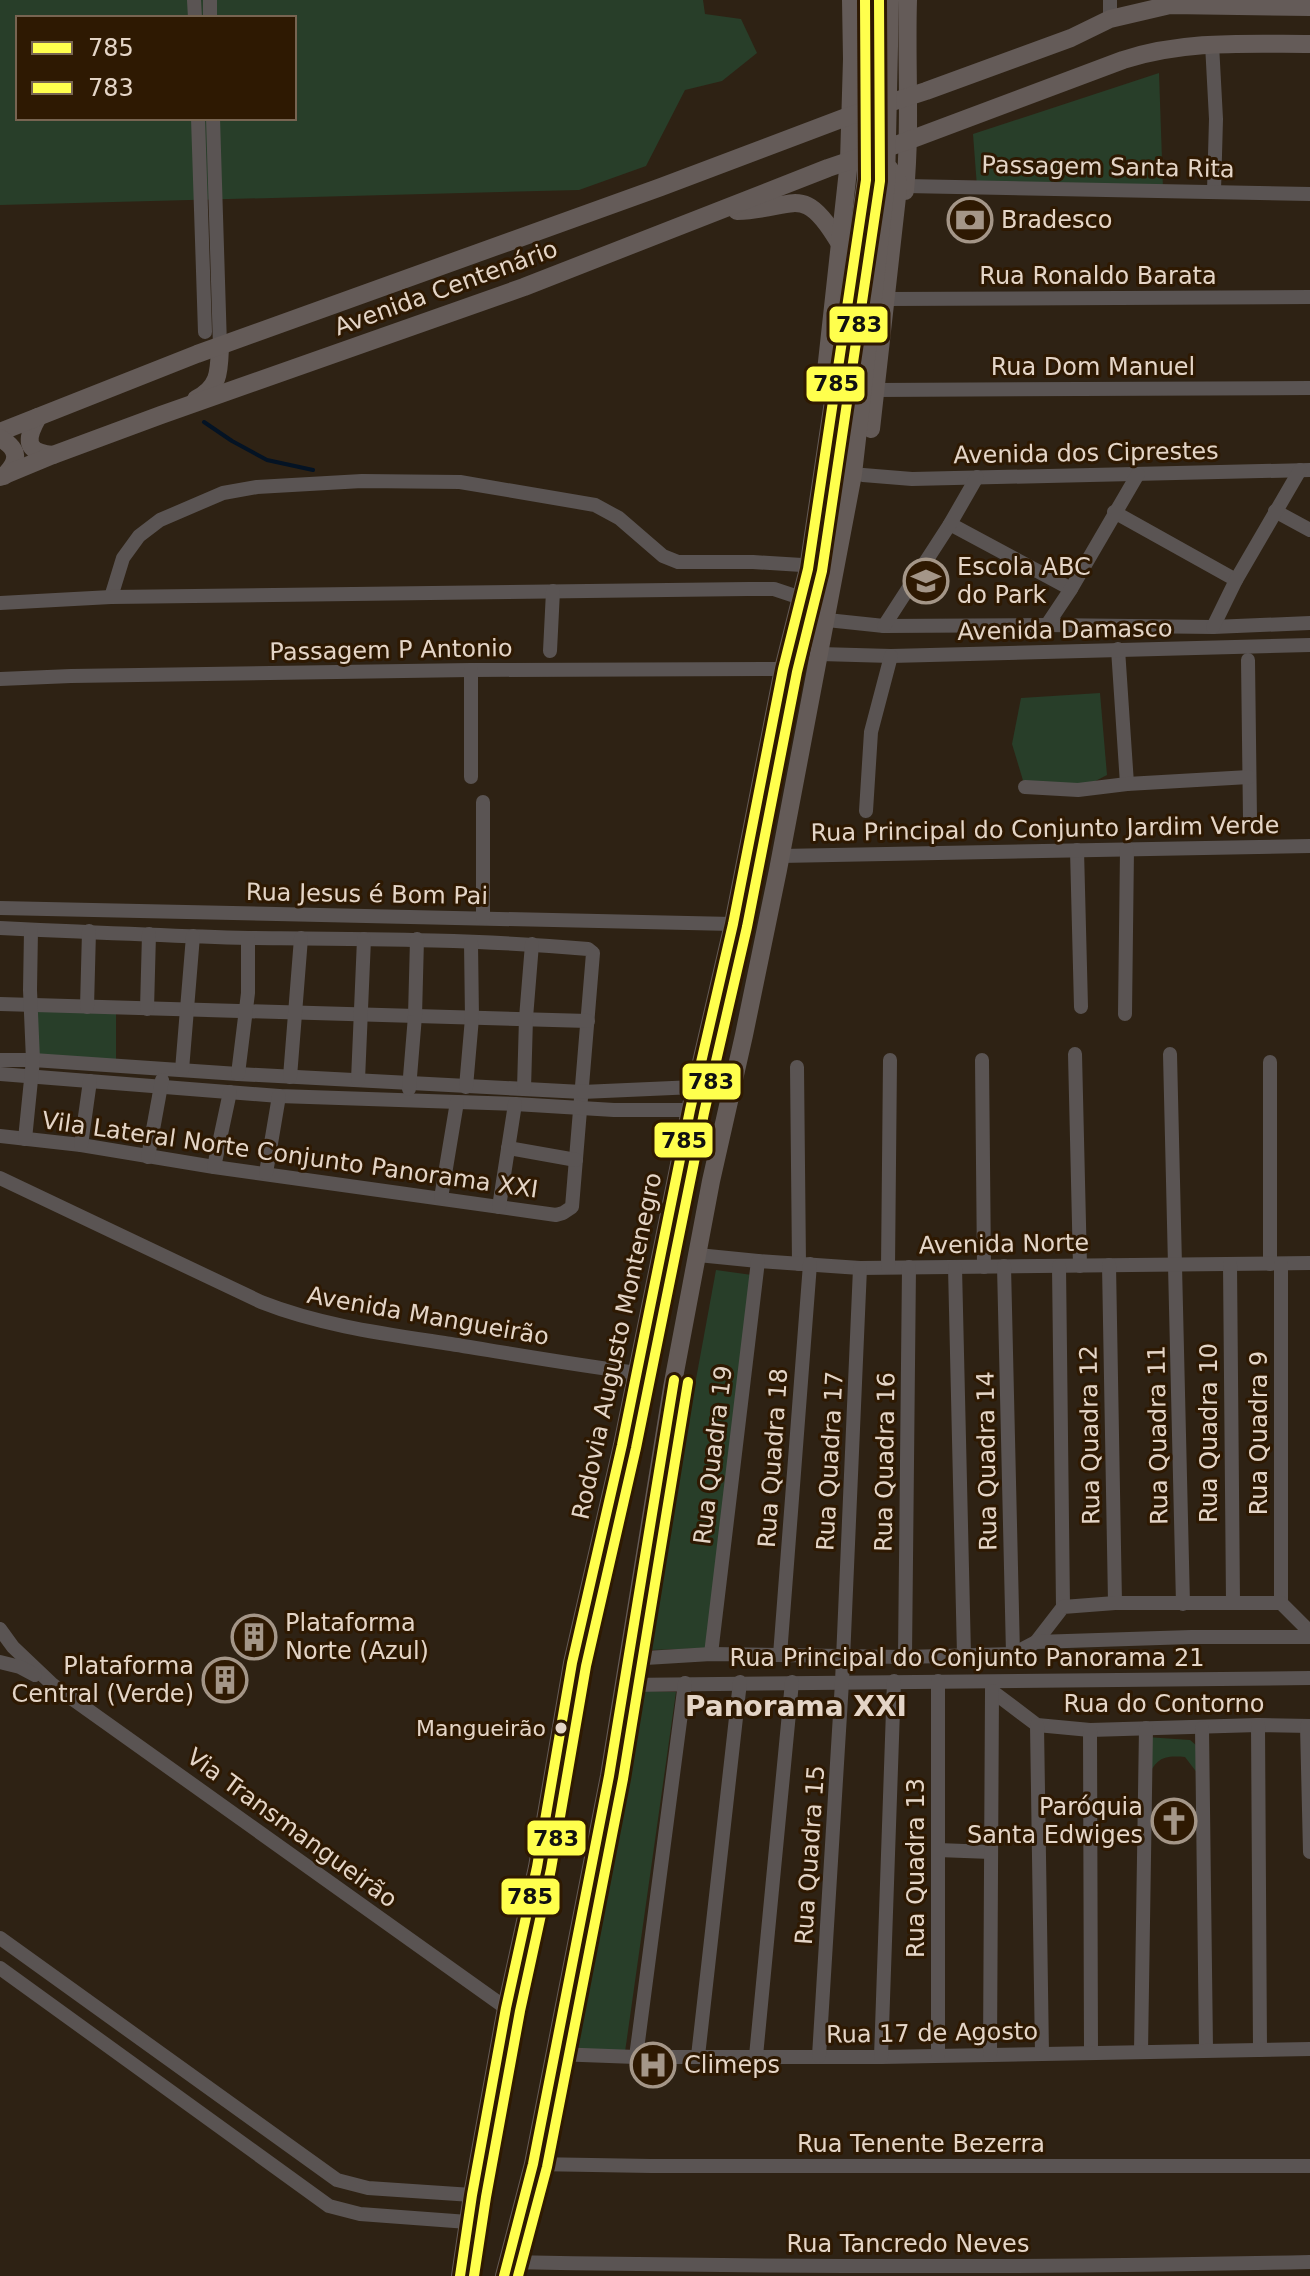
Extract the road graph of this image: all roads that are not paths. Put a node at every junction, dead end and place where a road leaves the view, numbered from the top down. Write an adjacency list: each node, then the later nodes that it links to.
1 (851, 0): 11 (main road, Rodovia Augusto Montenegro)
2 (865, 0): 49 (main road)
3 (890, 0): 56 (main road)
4 (908, 0): 8 (main road)
5 (1226, 3): 6 (main road, Avenida Centenário); 7 (main road, Avenida Centenário)
6 (1310, 7)
7 (1110, 10): 13 (main road, Avenida Centenário)
8 (906, 43): 11 (main road); 13 (main road)
9 (1212, 44): 10 (main road, Avenida Centenário); 18 (main road, Avenida Centenário); 21 (street)
10 (1310, 44)
11 (852, 59): 12 (main road, Rodovia Augusto Montenegro)
12 (851, 84): 14 (main road, Rodovia Augusto Montenegro); 17 (main road)
13 (909, 97): 14 (main road, Avenida Centenário); 18 (main road)
14 (849, 116): 17 (main road, Avenida Centenário); 19 (main road, Rodovia Augusto Montenegro)
15 (198, 120): 28 (street)
16 (213, 120): 29 (street)
17 (811, 130): 29 (main road, Avenida Centenário)
18 (907, 141): 19 (main road, Avenida Centenário); 20 (main road)
19 (849, 161): 23 (main road, Avenida Centenário); 24 (main road, Rodovia Augusto Montenegro)
20 (906, 186): 21 (street, Passagem Santa Rita); 25 (main road)
21 (1214, 191): 22 (street, Passagem Santa Rita)
22 (1310, 194)
23 (718, 212): 24 (main road); 33 (main road, Avenida Centenário)
24 (841, 236): 25 (main road); 49 (main road, Rodovia Augusto Montenegro)
25 (888, 279): 27 (main road)
26 (1310, 297): 27 (street, Rua Ronaldo Barata)
27 (886, 299): 32 (main road)
28 (205, 332): 30 (main road)
29 (220, 346): 30 (main road, Avenida Centenário); 33 (main road)
30 (197, 354): 34 (main road, Avenida Centenário)
31 (1310, 388): 32 (street, Rua Dom Manuel)
32 (876, 390): 40 (main road)
33 (161, 415): 37 (main road, Avenida Centenário)
34 (38, 417): 35 (main road, Avenida Centenário); 37 (main road)
35 (0, 432)
36 (0, 438): 41 (main road)
37 (53, 455): 41 (main road, Avenida Centenário)
38 (1305, 470): 39 (street, Avenida dos Ciprestes); 43 (street)
39 (1138, 474): 42 (street, Avenida dos Ciprestes); 44 (street)
40 (863, 475): 42 (street, Avenida dos Ciprestes); 56 (main road)
41 (2, 477)
42 (977, 477): 45 (street)
43 (1275, 511): 46 (street); 50 (street)
44 (1114, 512): 50 (street); 52 (street)
45 (950, 524): 52 (street); 62 (street)
46 (1310, 530)
47 (678, 562): 48 (street); 53 (street); 55 (street)
48 (775, 563): 49 (street); 51 (street)
49 (805, 567): 57 (main road, Rodovia Augusto Montenegro)
50 (1236, 580): 63 (street)
51 (774, 589): 53 (street); 57 (street)
52 (1071, 589): 61 (street)
53 (675, 590): 54 (street)
54 (553, 591): 55 (street); 66 (street)
55 (111, 597): 58 (street)
56 (830, 597): 59 (main road)
57 (801, 598): 70 (main road, Rodovia Augusto Montenegro)
58 (0, 603)
59 (827, 620): 62 (street, Avenida Damasco); 67 (main road)
60 (1310, 623): 63 (street, Avenida Damasco)
61 (1047, 625): 62 (street, Avenida Damasco); 63 (street, Avenida Damasco)
62 (884, 626)
63 (1213, 627)
64 (1310, 645): 65 (street, Avenida Damasco)
65 (1118, 649): 68 (street, Avenida Damasco); 75 (street)
66 (550, 651)
67 (820, 654): 68 (street, Avenida Damasco); 83 (main road)
68 (891, 656): 78 (street)
69 (1248, 660): 74 (street)
70 (783, 669): 71 (street, Passagem P Antonio); 86 (main road, Rodovia Augusto Montenegro)
71 (471, 670): 72 (street, Passagem P Antonio); 73 (street)
72 (0, 679)
73 (471, 777)
74 (1249, 777): 75 (street); 79 (street)
75 (1127, 784): 76 (street)
76 (1025, 787)
77 (483, 802): 85 (street)
78 (866, 811)
79 (1250, 819)
80 (1310, 846): 81 (street, Rua Principal do Conjunto Jardim Verde)
81 (1127, 849): 82 (street, Rua Principal do Conjunto Jardim Verde); 107 (street)
82 (1077, 850): 83 (street, Rua Principal do Conjunto Jardim Verde); 101 (street)
83 (780, 856): 152 (main road)
84 (0, 908): 85 (street, Rua Jesus é Bom Pai)
85 (483, 918): 86 (street, Rua Jesus é Bom Pai)
86 (733, 924): 131 (main road, Rodovia Augusto Montenegro)
87 (0, 928): 88 (street)
88 (31, 930): 89 (street); 99 (street)
89 (89, 931): 90 (street); 100 (street)
90 (149, 934): 91 (street); 102 (street)
91 (193, 936): 92 (street); 103 (street)
92 (248, 938): 93 (street); 104 (street)
93 (301, 938): 94 (street); 105 (street)
94 (364, 939): 95 (street); 106 (street)
95 (417, 939): 96 (street); 108 (street)
96 (471, 943): 97 (street); 109 (street)
97 (532, 944): 110 (street); 111 (street)
98 (0, 1004): 99 (street)
99 (31, 1005): 100 (street); 115 (street)
100 (87, 1007): 102 (street)
101 (1081, 1007)
102 (147, 1009): 103 (street)
103 (189, 1009): 104 (street); 121 (street)
104 (246, 1011): 105 (street); 123 (street)
105 (297, 1011): 106 (street); 125 (street)
106 (361, 1014): 108 (street); 126 (street)
107 (1125, 1014)
108 (415, 1016): 109 (street); 128 (street)
109 (472, 1018): 110 (street); 130 (street)
110 (526, 1018): 111 (street); 132 (street)
111 (588, 1021): 134 (street)
112 (1075, 1054): 162 (street)
113 (1170, 1054): 159 (street, Rua Quadra 11)
114 (0, 1060): 115 (street)
115 (33, 1060): 120 (street); 124 (street)
116 (890, 1060): 163 (street)
117 (982, 1060): 166 (street)
118 (1270, 1062): 157 (street, Rua Quadra 9)
119 (797, 1067): 155 (street, Rua Quadra 18)
120 (164, 1068): 121 (street); 129 (street)
121 (182, 1070): 123 (street)
122 (0, 1074): 124 (street)
123 (238, 1074): 125 (street)
124 (32, 1075): 127 (street); 142 (street)
125 (290, 1077): 126 (street)
126 (358, 1080): 128 (street)
127 (90, 1081): 129 (street); 143 (street)
128 (410, 1083): 130 (street); 136 (street)
129 (161, 1087): 133 (street); 145 (street)
130 (466, 1087): 132 (street)
131 (695, 1087): 134 (street); 140 (main road, Rodovia Augusto Montenegro)
132 (524, 1089): 134 (street)
133 (230, 1092): 135 (street); 147 (street)
134 (582, 1092): 139 (street)
135 (279, 1096): 136 (street); 148 (street)
136 (408, 1102): 137 (street)
137 (457, 1102): 138 (street); 150 (street)
138 (515, 1104): 139 (street); 144 (street)
139 (581, 1108): 140 (street); 146 (street)
140 (690, 1110): 168 (main road, Rodovia Augusto Montenegro)
141 (0, 1136): 142 (street, Vila Lateral Norte Conjunto Panorama XXI)
142 (25, 1139): 143 (street, Vila Lateral Norte Conjunto Panorama XXI)
143 (81, 1145): 145 (street, Vila Lateral Norte Conjunto Panorama XXI)
144 (508, 1148): 146 (street); 151 (street)
145 (148, 1157): 147 (street, Vila Lateral Norte Conjunto Panorama XXI)
146 (576, 1160): 151 (street, Vila Lateral Norte Conjunto Panorama XXI)
147 (214, 1167): 148 (street, Vila Lateral Norte Conjunto Panorama XXI)
148 (266, 1173): 150 (street, Vila Lateral Norte Conjunto Panorama XXI)
149 (0, 1178): 168 (street, Avenida Mangueirão)
150 (441, 1198): 151 (street, Vila Lateral Norte Conjunto Panorama XXI)
151 (499, 1207)
152 (698, 1255): 153 (street, Avenida Norte); 183 (main road)
153 (758, 1261): 155 (street, Avenida Norte); 177 (street, Rua Quadra 19)
154 (1310, 1263): 157 (street, Avenida Norte)
155 (805, 1264): 167 (street, Avenida Norte); 179 (street, Rua Quadra 18)
156 (1230, 1264): 157 (street, Avenida Norte); 159 (street, Avenida Norte); 169 (street, Rua Quadra 10)
157 (1276, 1264): 171 (street, Rua Quadra 9)
158 (1109, 1265): 159 (street, Avenida Norte); 162 (street, Avenida Norte); 170 (street, Rua Quadra 12)
159 (1176, 1265): 172 (street, Rua Quadra 11)
160 (1004, 1266): 161 (street, Avenida Norte); 166 (street, Avenida Norte); 178 (street, Rua Quadra 14)
161 (1059, 1266): 162 (street, Avenida Norte); 173 (street)
162 (1080, 1266)
163 (888, 1267): 164 (street, Avenida Norte); 167 (street, Avenida Norte)
164 (909, 1267): 165 (street, Avenida Norte); 182 (street, Rua Quadra 16)
165 (955, 1267): 166 (street, Avenida Norte); 180 (street)
166 (984, 1267)
167 (860, 1268): 181 (street, Rua Quadra 17)
168 (638, 1373): 206 (main road, Rodovia Augusto Montenegro)
169 (1233, 1602): 171 (street); 172 (street)
170 (1115, 1603): 172 (street); 173 (street)
171 (1281, 1603): 175 (street)
172 (1183, 1604)
173 (1063, 1607): 176 (street)
174 (0, 1629): 192 (street, Via Transmangueirão)
175 (1310, 1634): 176 (street, Rua Principal do Conjunto Panorama 21)
176 (1036, 1642): 178 (street, Rua Principal do Conjunto Panorama 21)
177 (711, 1654): 179 (street, Rua Principal do Conjunto Panorama 21); 183 (street, Rua Principal do Conjunto Panorama 21)
178 (1013, 1654): 180 (street, Rua Principal do Conjunto Panorama 21)
179 (780, 1655): 181 (street, Rua Principal do Conjunto Panorama 21)
180 (964, 1655): 182 (street, Rua Principal do Conjunto Panorama 21)
181 (843, 1656): 182 (street, Rua Principal do Conjunto Panorama 21); 190 (street, Rua Quadra 15)
182 (905, 1657)
183 (629, 1659): 193 (main road)
184 (0, 1662): 192 (street, Via Transmangueirão)
185 (1310, 1678): 194 (street, Rua Principal do Conjunto Panorama 21)
186 (894, 1681): 187 (street, Rua Principal do Conjunto Panorama 21); 190 (street, Rua Principal do Conjunto Panorama 21); 220 (street)
187 (938, 1681): 194 (street, Rua Principal do Conjunto Panorama 21); 201 (street, Rua Quadra 13)
188 (740, 1682): 189 (street, Rua Principal do Conjunto Panorama 21); 191 (street, Rua Principal do Conjunto Panorama 21); 216 (street)
189 (792, 1682): 190 (street, Rua Principal do Conjunto Panorama 21); 217 (street)
190 (842, 1682): 218 (street, Rua Quadra 15)
191 (685, 1683): 193 (street, Rua Principal do Conjunto Panorama 21); 219 (street)
192 (53, 1685): 206 (street, Via Transmangueirão)
193 (624, 1685): 212 (main road)
194 (992, 1685): 195 (street, Rua do Contorno); 202 (street)
195 (1037, 1725): 200 (street, Rua do Contorno); 214 (street)
196 (1258, 1725): 197 (street, Rua do Contorno); 199 (street, Rua do Contorno); 209 (street)
197 (1309, 1726): 203 (street)
198 (1146, 1728): 199 (street, Rua do Contorno); 200 (street, Rua do Contorno); 211 (street)
199 (1202, 1728): 207 (street)
200 (1090, 1730): 210 (street)
201 (938, 1850): 202 (street); 215 (street, Rua Quadra 13)
202 (991, 1852): 213 (street)
203 (1310, 1852)
204 (0, 1938): 223 (street)
205 (0, 1968): 224 (street)
206 (506, 2008): 223 (main road, Rodovia Augusto Montenegro)
207 (1206, 2049): 209 (street, Rua 17 de Agosto); 211 (street, Rua 17 de Agosto)
208 (1310, 2049): 209 (street, Rua 17 de Agosto)
209 (1260, 2050)
210 (1091, 2052): 211 (street, Rua 17 de Agosto); 214 (street, Rua 17 de Agosto)
211 (1141, 2052)
212 (555, 2054): 219 (street, Rua 17 de Agosto); 221 (main road)
213 (990, 2054): 214 (street, Rua 17 de Agosto); 215 (street, Rua 17 de Agosto)
214 (1042, 2054)
215 (938, 2055): 220 (street, Rua 17 de Agosto)
216 (698, 2056): 217 (street, Rua 17 de Agosto); 219 (street, Rua 17 de Agosto)
217 (756, 2056): 218 (street, Rua 17 de Agosto)
218 (819, 2056): 220 (street, Rua 17 de Agosto)
219 (636, 2057)
220 (881, 2057)
221 (533, 2164): 222 (street, Rua Tenente Bezerra); 226 (main road)
222 (1310, 2166)
223 (472, 2195): 224 (main road, Rodovia Augusto Montenegro)
224 (468, 2222): 227 (main road, Rodovia Augusto Montenegro)
225 (1310, 2262): 226 (street, Rua Tancredo Neves)
226 (505, 2269)
227 (460, 2276)

